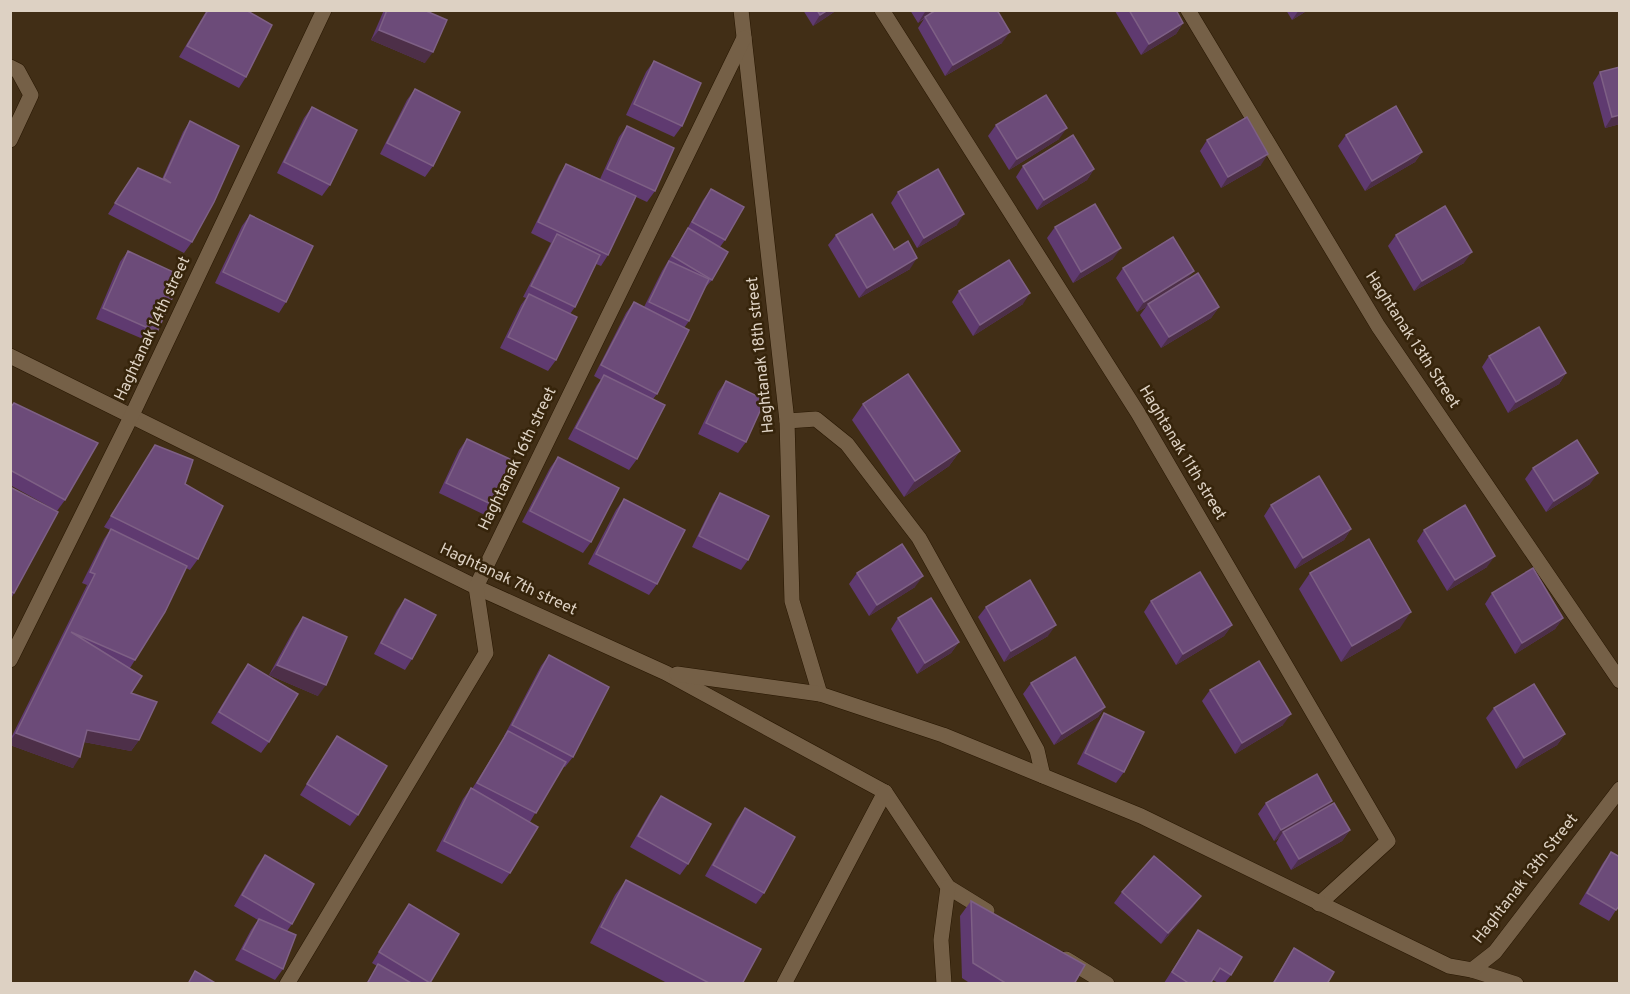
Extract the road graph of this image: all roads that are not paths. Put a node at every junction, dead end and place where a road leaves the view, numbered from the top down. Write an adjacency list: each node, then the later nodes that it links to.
1 (324, 10): 9 (street, Haghtanak 14th street)
2 (741, 10): 5 (street, Haghtanak 18th street)
3 (882, 10): 20 (street, Haghtanak 11th street)
4 (1188, 10): 14 (street, Haghtanak 13th Street)
5 (744, 38): 10 (street, Haghtanak 18th street); 11 (street, Haghtanak 16th street)
6 (10, 67): 7 (street)
7 (10, 140)
8 (10, 356): 9 (street, Haghtanak 7th street)
9 (132, 415): 11 (street, Haghtanak 7th street); 12 (street, Haghtanak 14th street)
10 (787, 421): 15 (street, Haghtanak 18th street); 16 (street)
11 (476, 587): 13 (street, Haghtanak 7th street); 24 (street)
12 (10, 660)
13 (666, 673): 15 (street); 18 (street, Haghtanak 7th street)
14 (1620, 681)
15 (820, 694): 16 (street)
16 (1043, 776): 20 (street)
17 (1620, 789): 23 (street, Haghtanak 13th Street)
18 (885, 792): 19 (street, Haghtanak 7th street); 25 (street)
19 (948, 887): 21 (street); 26 (street)
20 (1319, 904): 23 (street)
21 (998, 917)
22 (1058, 953): 27 (street)
23 (1472, 970): 28 (street)
24 (287, 984)
25 (784, 984)
26 (944, 984)
27 (1107, 984)
28 (1516, 984)

